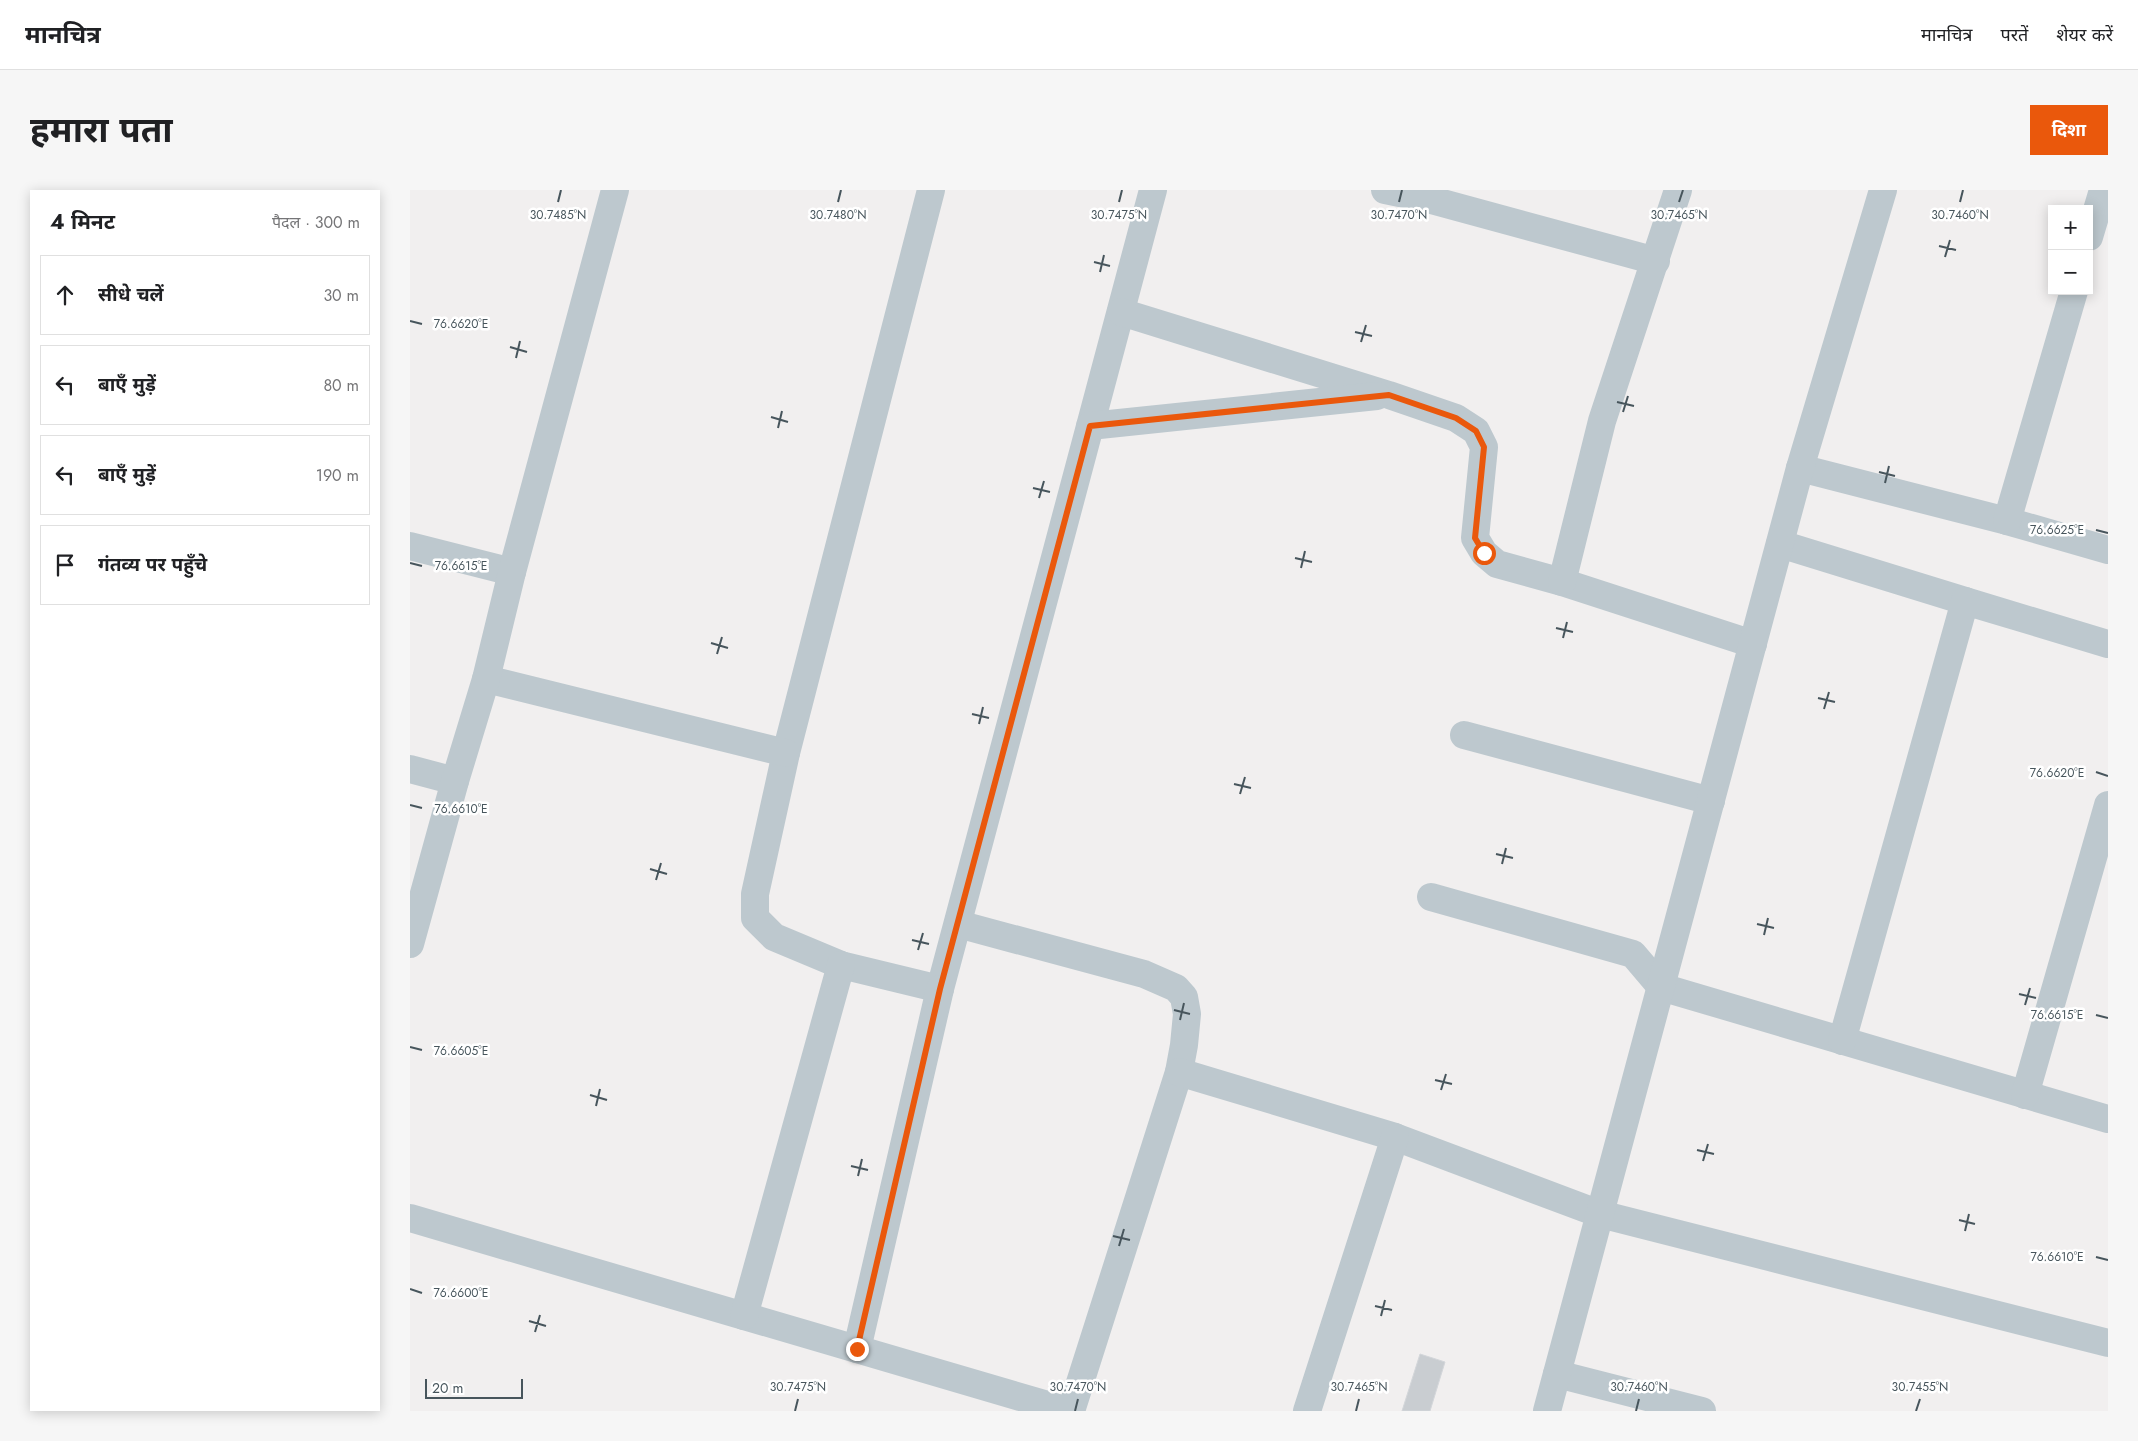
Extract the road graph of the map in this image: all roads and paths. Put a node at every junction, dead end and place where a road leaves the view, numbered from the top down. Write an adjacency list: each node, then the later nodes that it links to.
1 (615, 190): 20 (street)
2 (931, 190): 27 (street)
3 (1153, 190): 12 (street)
4 (1385, 190): 8 (street)
5 (1678, 190): 10 (street)
6 (1883, 190): 15 (street)
7 (2103, 190): 9 (street)
8 (1425, 194): 10 (street)
9 (2093, 224)
10 (1656, 261): 21 (street)
11 (2073, 295): 16 (street)
12 (1120, 312): 13 (street); 14 (street)
13 (1389, 395): 14 (street); 21 (street)
14 (1090, 426): 33 (street)
15 (1800, 468): 16 (street); 17 (street)
16 (2007, 521): 19 (street)
17 (1780, 544): 22 (street); 23 (street)
18 (410, 546): 20 (street)
19 (2108, 550)
20 (512, 572): 25 (street)
21 (1562, 582): 23 (street)
22 (1965, 601): 24 (street); 38 (street)
23 (1754, 644): 30 (street)
24 (2108, 644)
25 (486, 679): 27 (street); 29 (street)
26 (1464, 735): 30 (street)
27 (786, 753): 35 (street)
28 (410, 769): 29 (street)
29 (455, 781): 34 (street)
30 (1711, 801): 36 (street)
31 (2108, 805): 40 (street)
32 (1431, 897): 36 (street)
33 (958, 924): 37 (street); 39 (street)
34 (410, 944)
35 (841, 965): 37 (street); 45 (street)
36 (1661, 987): 38 (street); 43 (street)
37 (940, 989): 47 (street)
38 (1842, 1041): 40 (street)
39 (1179, 1072): 42 (street); 49 (street)
40 (2025, 1095): 41 (street)
41 (2108, 1120)
42 (1395, 1137): 43 (street); 50 (street)
43 (1600, 1214): 46 (street); 48 (street)
44 (410, 1218): 45 (street)
45 (744, 1316): 47 (street)
46 (2108, 1343)
47 (857, 1349): 49 (street)
48 (1557, 1374): 51 (street); 52 (street)
49 (1069, 1411)
50 (1307, 1411)
51 (1547, 1411)
52 (1702, 1411)

